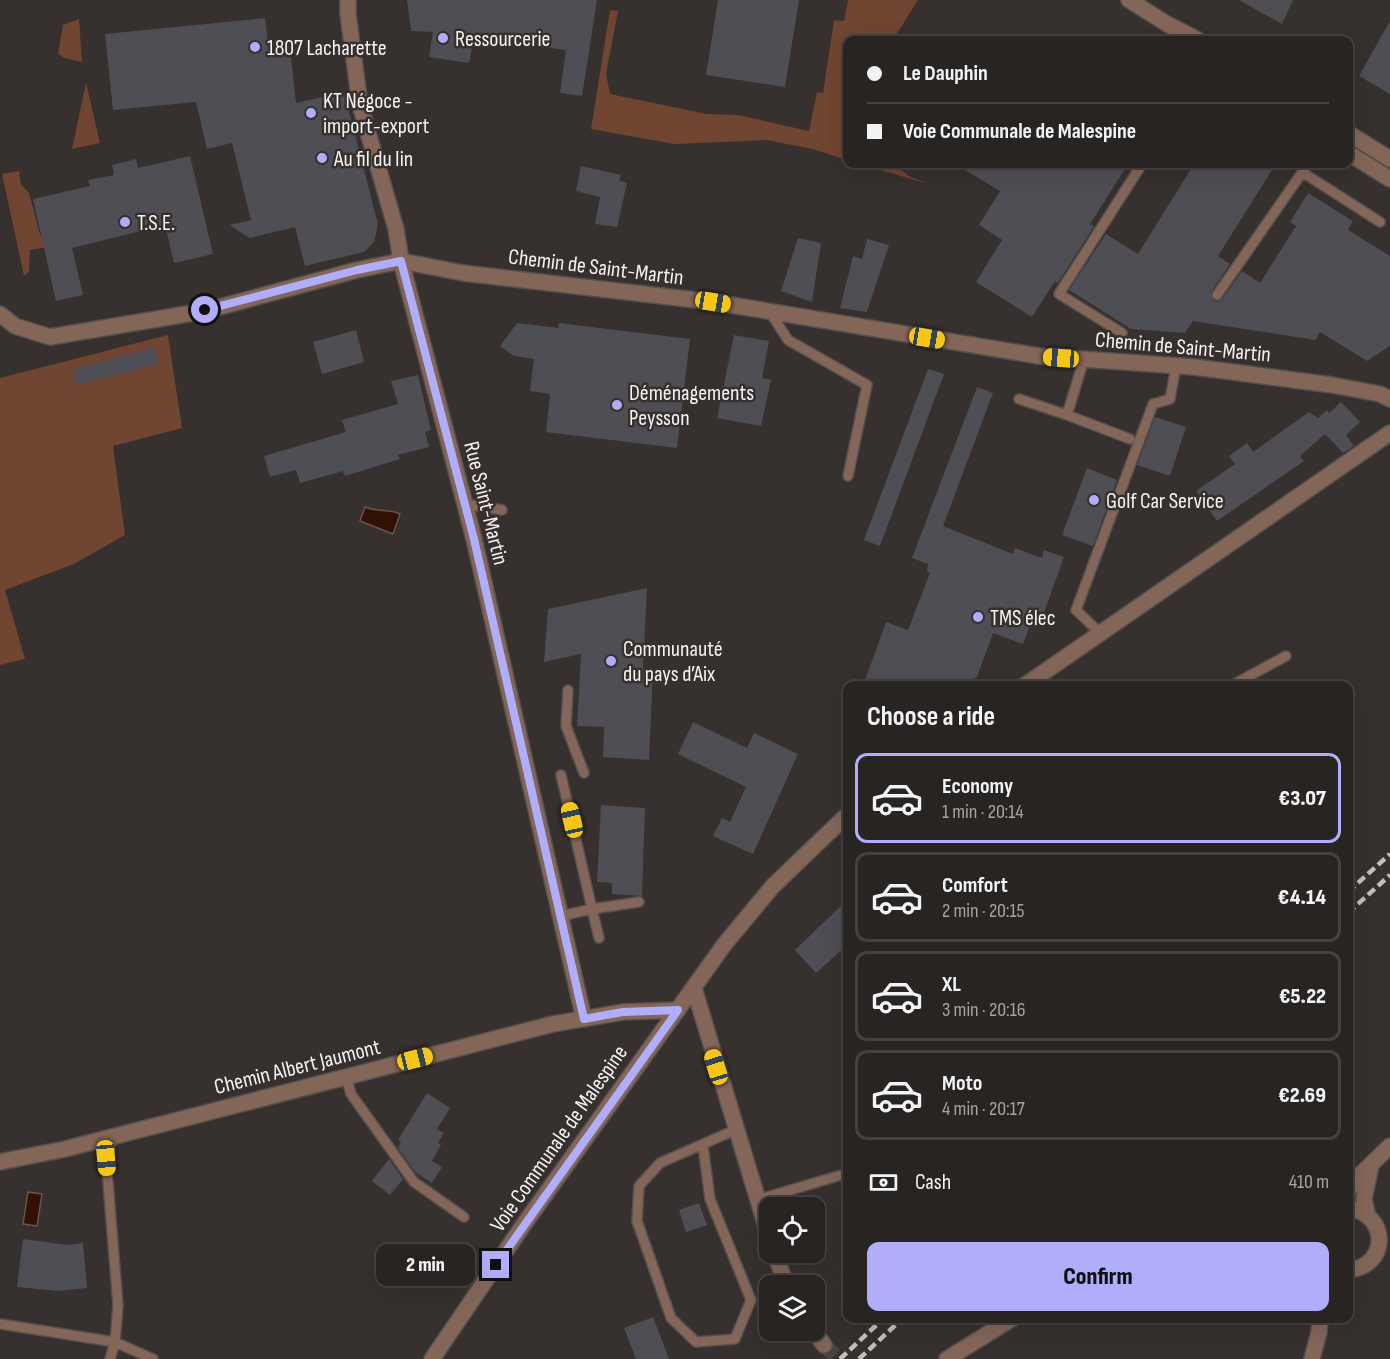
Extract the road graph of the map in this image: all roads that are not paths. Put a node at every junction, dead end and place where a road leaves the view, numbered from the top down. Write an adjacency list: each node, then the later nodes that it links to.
1 (348, 0): 13 (street, Rue Saint-Martin)
2 (1129, 0): 3 (street)
3 (1167, 24): 4 (street); 5 (street)
4 (1180, 36)
5 (1190, 36)
6 (1353, 136): 8 (street)
7 (1353, 156): 11 (street)
8 (1390, 159)
9 (1139, 168): 17 (lane)
10 (1305, 168): 12 (lane); 14 (lane)
11 (1390, 179)
12 (1380, 222)
13 (401, 261): 15 (street, Chemin de Saint-Martin); 16 (street); 26 (street, Rue Saint-Martin)
14 (1217, 295)
15 (770, 312): 18 (street, Chemin de Saint-Martin); 25 (lane)
16 (0, 315)
17 (1122, 333)
18 (1084, 359): 19 (street, Chemin de Saint-Martin); 22 (lane)
19 (1176, 366): 21 (street, Chemin de Saint-Martin); 28 (lane)
20 (1019, 399): 22 (lane)
21 (1390, 399)
22 (1067, 415): 24 (lane)
23 (1390, 434): 28 (street)
24 (1130, 438)
25 (848, 476)
26 (465, 504): 27 (lane); 38 (street, Rue Saint-Martin)
27 (502, 510)
28 (1100, 633): 30 (street)
29 (1286, 656): 31 (lane)
30 (1031, 681)
31 (1240, 681)
32 (568, 690): 33 (lane)
33 (584, 773)
34 (561, 775): 37 (lane)
35 (843, 819): 40 (street, Voie Communale de Malespine)
36 (639, 902): 37 (lane)
37 (592, 909): 38 (lane); 39 (lane)
38 (561, 916): 42 (street, Rue Saint-Martin)
39 (599, 938)
40 (694, 988): 41 (street, Voie Communale de Malespine); 44 (street)
41 (678, 1010): 42 (street, Chemin Albert Jaumont); 66 (street, Voie Communale de Malespine)
42 (584, 1019): 43 (street, Chemin Albert Jaumont)
43 (346, 1077): 45 (street, Chemin Albert Jaumont); 55 (lane)
44 (735, 1130): 46 (lane); 52 (street)
45 (114, 1136): 48 (street, Chemin Albert Jaumont); 62 (lane)
46 (703, 1146): 46 (lane)
47 (1390, 1146): 49 (street)
48 (0, 1162)
49 (1371, 1165): 51 (street); 56 (street)
50 (843, 1174): 52 (lane)
51 (1353, 1184)
52 (757, 1200): 53 (street)
53 (759, 1206)
54 (1353, 1210): 56 (street)
55 (464, 1216)
56 (1377, 1222): 57 (street)
57 (1353, 1272)
58 (1005, 1323): 67 (street)
59 (1321, 1323): 68 (street)
60 (0, 1324): 62 (lane)
61 (821, 1341): 63 (street)
62 (116, 1342): 64 (lane); 65 (lane)
63 (824, 1345)
64 (110, 1359)
65 (153, 1359)
66 (432, 1359)
67 (947, 1359)
68 (1312, 1359)

